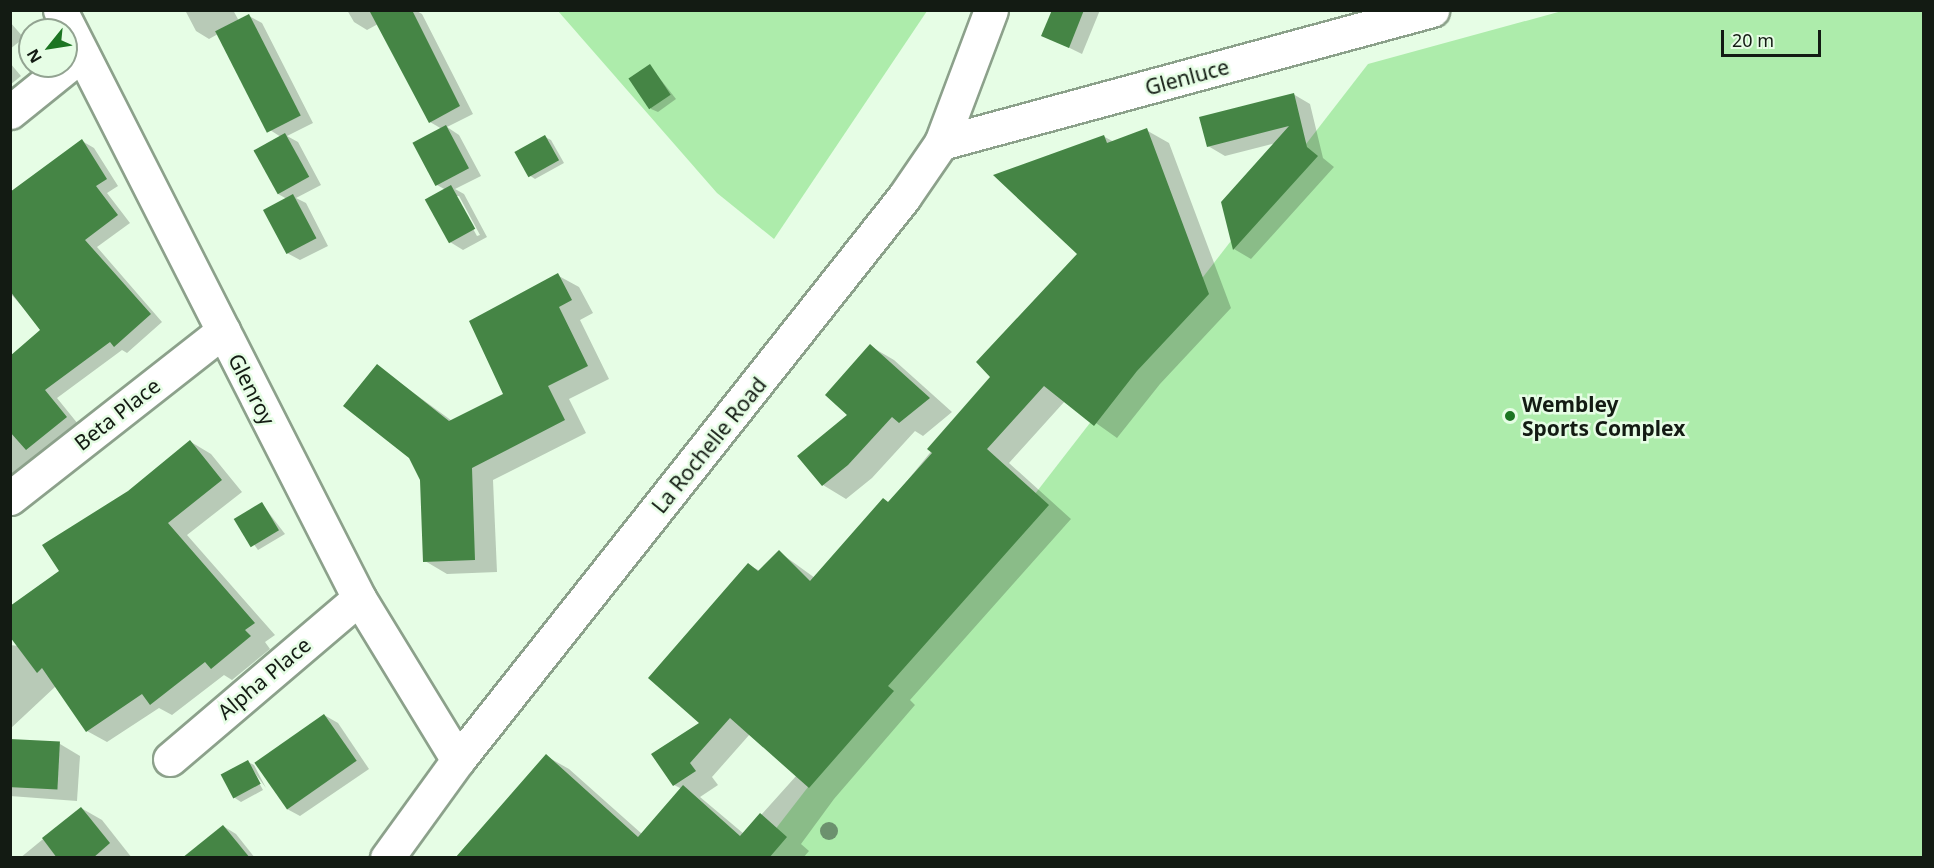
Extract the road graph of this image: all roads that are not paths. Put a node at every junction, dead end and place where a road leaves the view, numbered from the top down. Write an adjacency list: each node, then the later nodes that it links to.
1 (60, 10): 4 (street, Glenroy)
2 (991, 10): 6 (street, La Rochelle Road)
3 (1432, 10): 6 (street, Glenluce)
4 (82, 54): 5 (street); 7 (street, Glenroy)
5 (10, 112)
6 (941, 143): 11 (street, La Rochelle Road)
7 (223, 331): 8 (street, Beta Place); 9 (street, Glenroy)
8 (10, 498)
9 (359, 598): 10 (street, Alpha Place); 11 (street, Glenroy)
10 (170, 759)
11 (458, 760): 12 (street, La Rochelle Road)
12 (387, 858)

